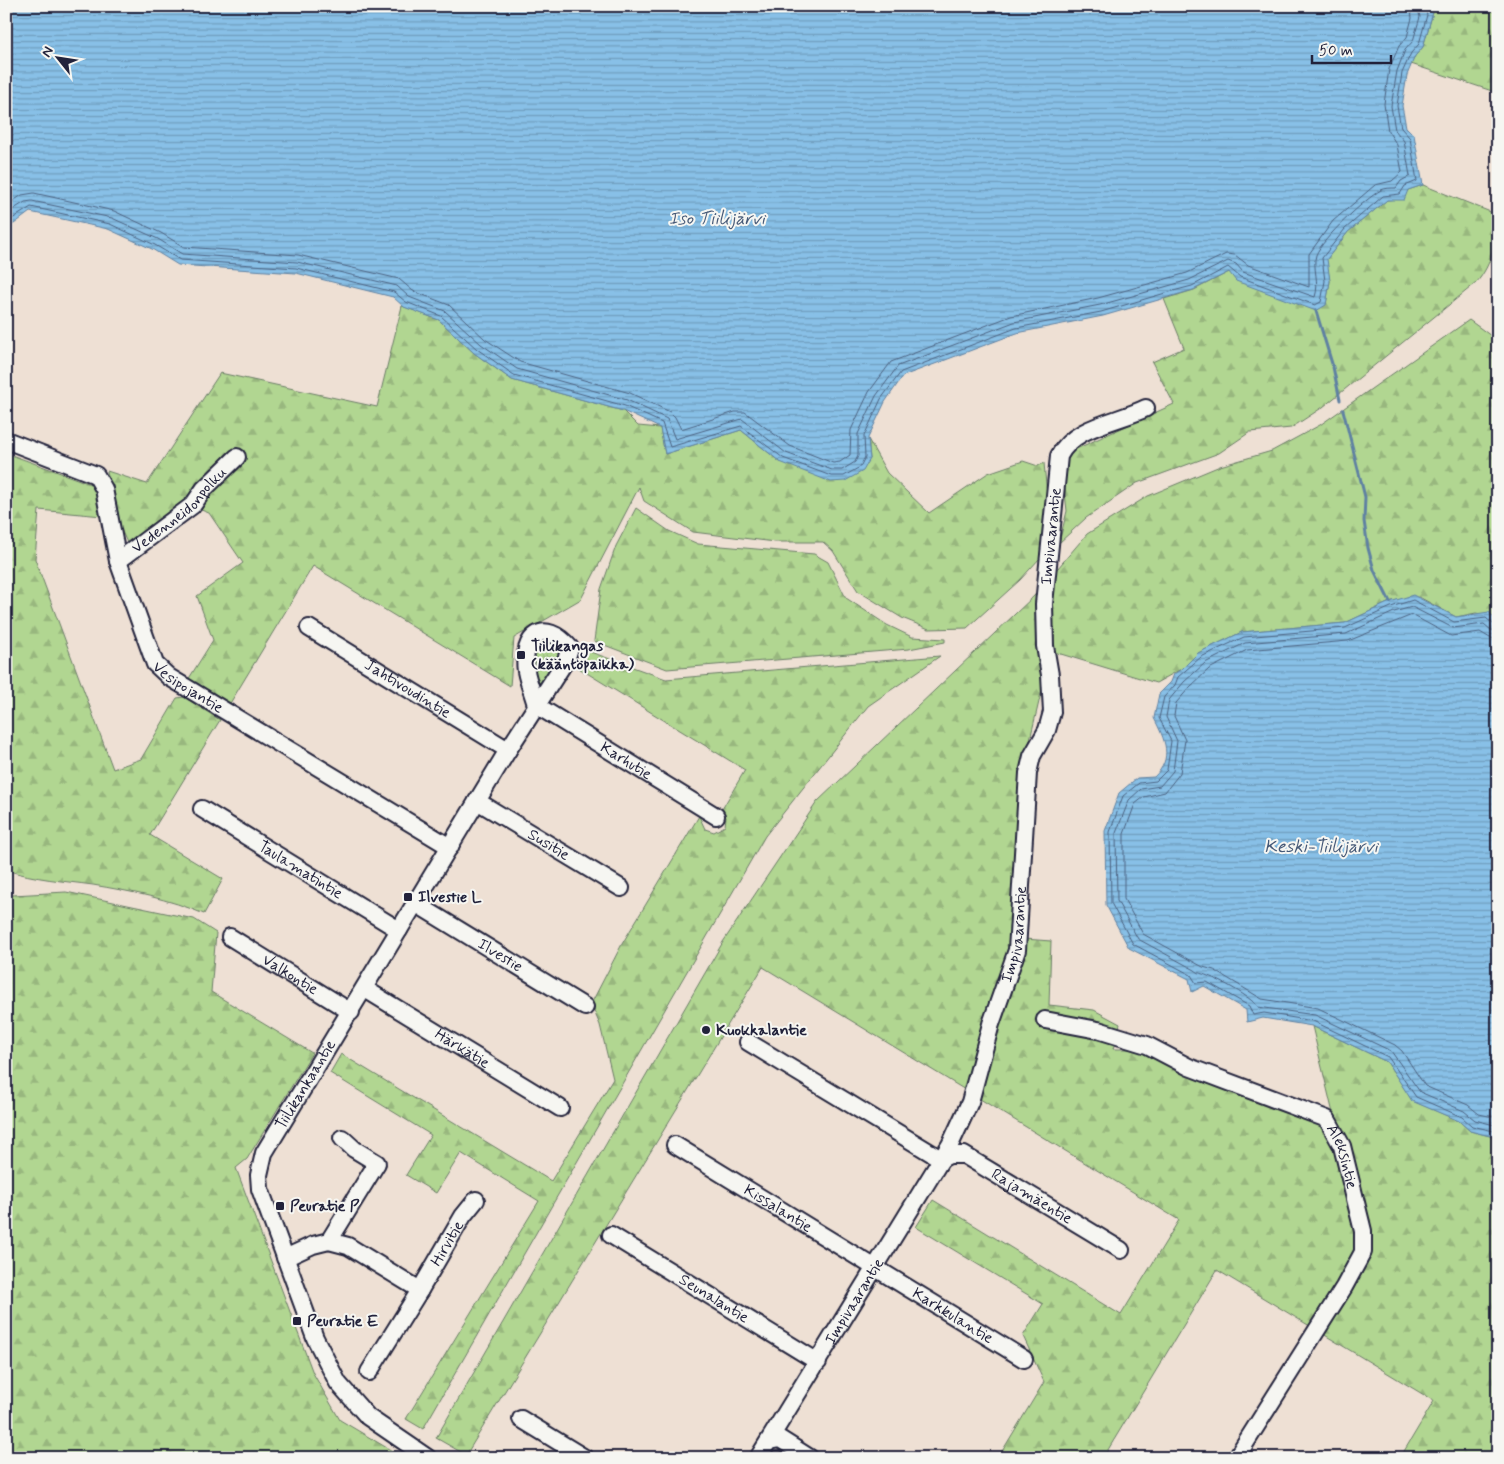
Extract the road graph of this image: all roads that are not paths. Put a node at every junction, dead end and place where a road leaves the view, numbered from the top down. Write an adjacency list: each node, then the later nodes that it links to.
1 (1146, 408): 24 (street, Impivaarantie)
2 (6, 440): 4 (street, Vesipojantie)
3 (238, 457): 4 (street, Vedenneidonpolku)
4 (118, 561): 11 (street, Vesipojantie)
5 (309, 628): 7 (street, Jahtivoudintie)
6 (536, 705): 7 (street, Tiilikankaantie); 10 (street, Karhutie)
7 (508, 750): 8 (street, Tiilikankaantie)
8 (477, 801): 11 (street, Tiilikankaantie); 12 (street, Susitie)
9 (202, 809): 14 (street, Taulamatintie)
10 (716, 816)
11 (450, 847): 13 (street, Tiilikankaantie)
12 (620, 888)
13 (416, 903): 14 (street, Tiilikankaantie); 17 (street, Ilvestie)
14 (399, 930): 16 (street, Tiilikankaantie)
15 (230, 938): 18 (street, Valkontie)
16 (365, 989): 18 (street, Tiilikankaantie); 21 (street, Härkätie)
17 (585, 1007)
18 (351, 1012): 29 (street, Tiilikankaantie)
19 (1045, 1020): 41 (street, Aleksintie)
20 (748, 1042): 24 (street)
21 (560, 1108)
22 (342, 1138): 27 (street)
23 (675, 1145): 30 (street, Kissalantie)
24 (941, 1159): 28 (street, Rajamäentie); 30 (street, Impivaarantie)
25 (476, 1200): 31 (street, Hirvitie)
26 (611, 1235): 33 (street, Seunalantie)
27 (329, 1241): 29 (street); 31 (street)
28 (1121, 1250)
29 (285, 1258): 37 (street, Tiilikankaantie)
30 (879, 1269): 32 (street, Karkkulantie); 33 (street, Impivaarantie)
31 (420, 1290): 34 (street, Hirvitie)
32 (1024, 1359)
33 (818, 1362): 36 (street, Impivaarantie)
34 (370, 1372)
35 (521, 1419): 38 (street)
36 (769, 1441): 39 (street, Impivaarantie); 40 (street)
37 (428, 1458)
38 (586, 1458)
39 (758, 1458)
40 (810, 1458)
41 (1236, 1458)

